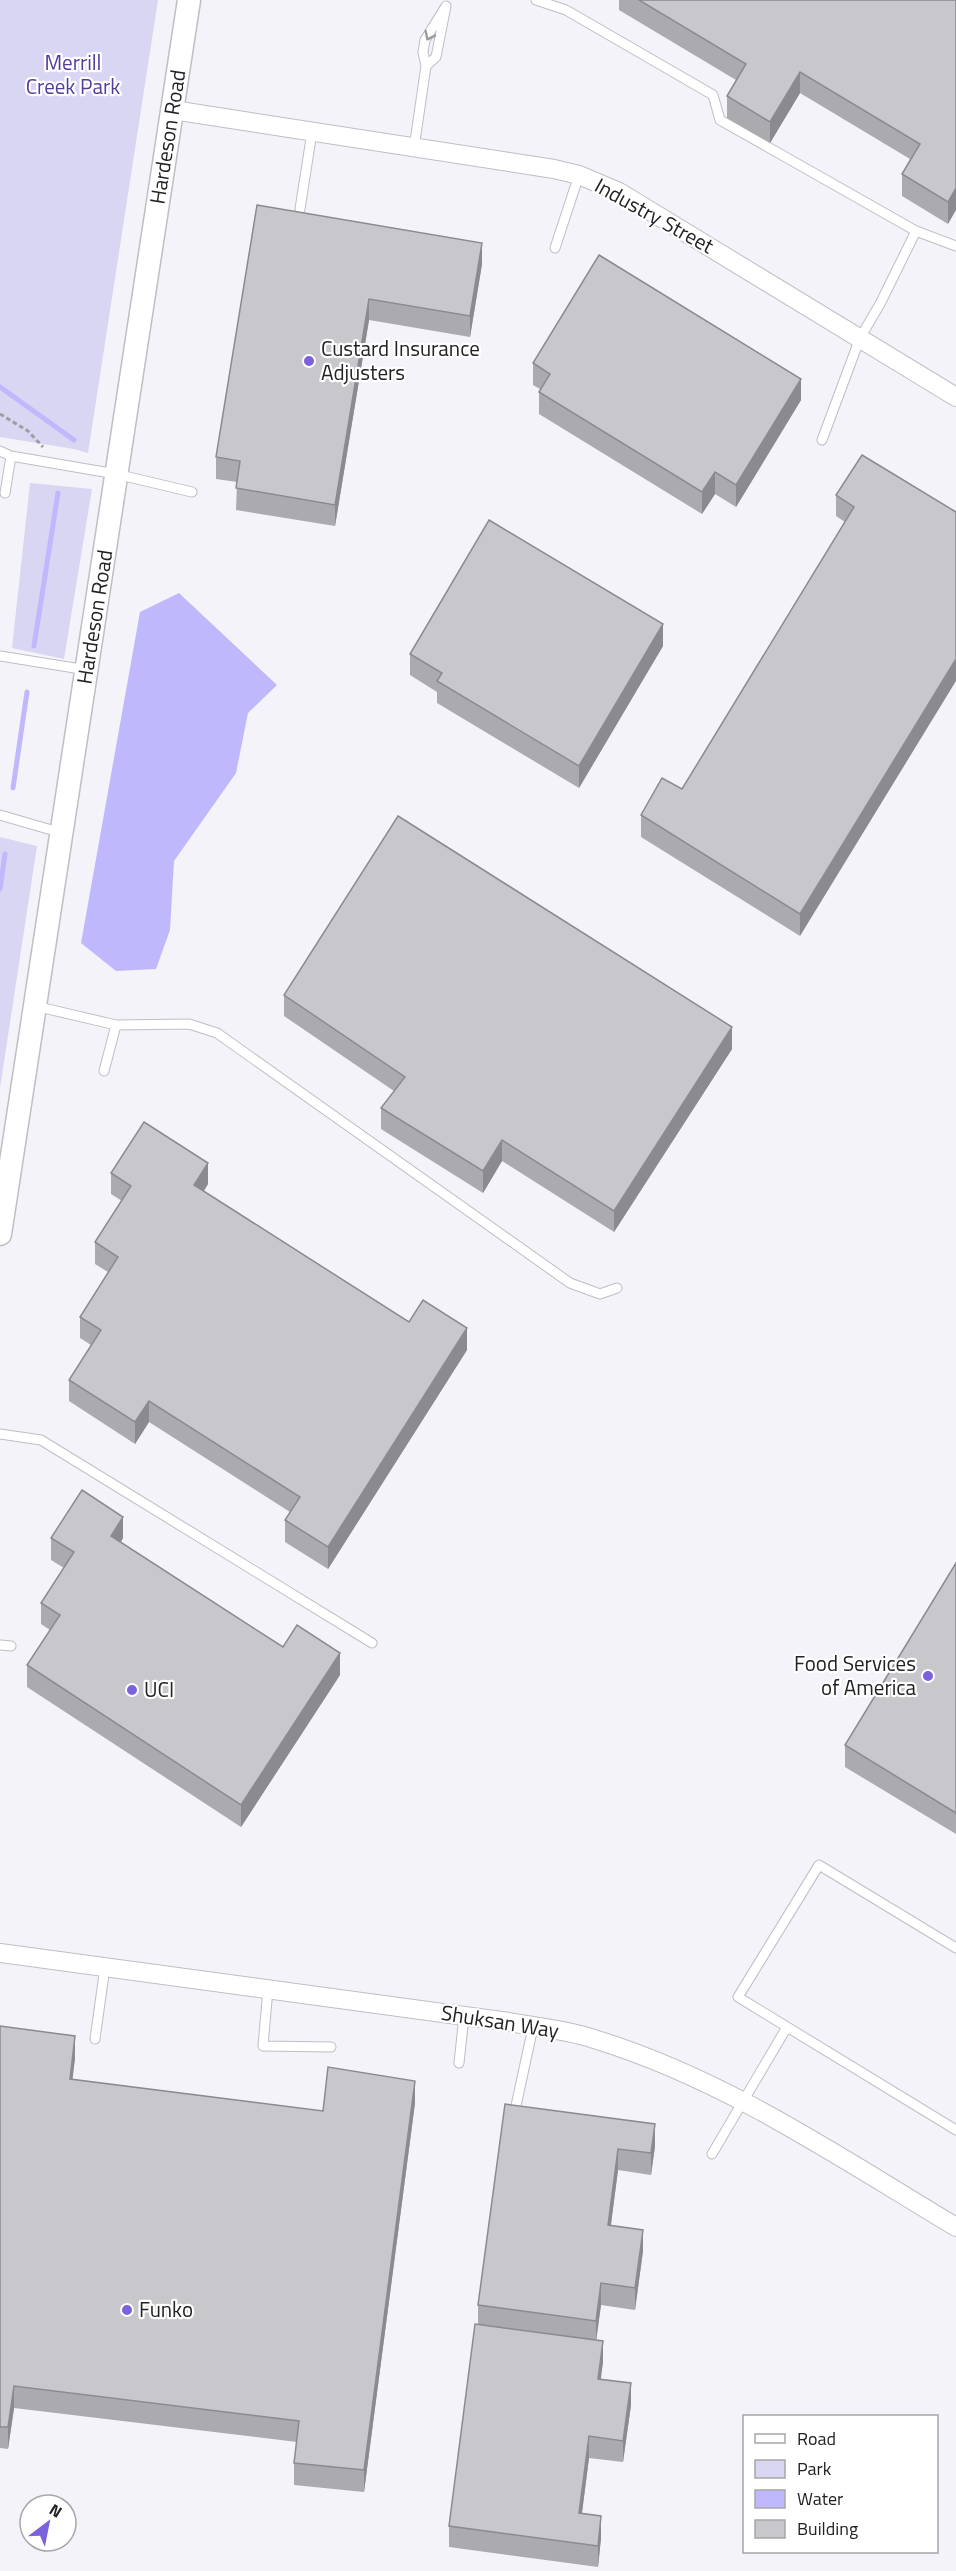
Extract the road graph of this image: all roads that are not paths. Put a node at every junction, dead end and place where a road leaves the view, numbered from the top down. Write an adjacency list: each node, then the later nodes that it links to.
1 (189, 0): 5 (street, Hardeson Road)
2 (536, 0): 10 (lane)
3 (447, 3): 4 (lane); 4 (lane, one-way to 4)
4 (426, 66): 7 (lane)
5 (173, 110): 6 (street, Industry Street); 18 (street, Hardeson Road)
6 (312, 132): 7 (street, Industry Street); 9 (lane)
7 (414, 148): 8 (street, Industry Street)
8 (579, 175): 12 (lane); 13 (street, Industry Street)
9 (300, 208)
10 (916, 231): 11 (lane); 13 (lane)
11 (956, 246)
12 (555, 248)
13 (860, 338): 14 (street, Industry Street); 15 (lane)
14 (956, 397)
15 (822, 440)
16 (0, 451): 17 (lane)
17 (11, 456): 18 (lane); 20 (lane)
18 (116, 474): 19 (lane); 22 (street, Hardeson Road)
19 (192, 492)
20 (5, 493)
21 (0, 656): 22 (lane)
22 (87, 670): 24 (street, Hardeson Road)
23 (0, 815): 24 (lane)
24 (62, 833): 25 (street, Hardeson Road)
25 (35, 1006): 26 (lane); 28 (street, Hardeson Road)
26 (116, 1025): 27 (lane); 29 (lane)
27 (104, 1071)
28 (0, 1234)
29 (617, 1288)
30 (0, 1434): 31 (lane)
31 (372, 1643)
32 (0, 1644): 33 (lane)
33 (11, 1646)
34 (956, 1948): 40 (lane)
35 (0, 1953): 36 (street, Shuksan Way)
36 (105, 1967): 37 (street, Shuksan Way); 41 (lane)
37 (268, 1989): 38 (street, Shuksan Way); 42 (lane)
38 (464, 2016): 39 (street, Shuksan Way); 43 (lane)
39 (533, 2027): 44 (street, Shuksan Way); 45 (lane)
40 (787, 2027): 44 (lane); 46 (lane)
41 (95, 2039)
42 (331, 2047)
43 (459, 2063)
44 (742, 2099): 47 (lane); 48 (street, Shuksan Way)
45 (513, 2120)
46 (956, 2130)
47 (712, 2154)
48 (956, 2227)

